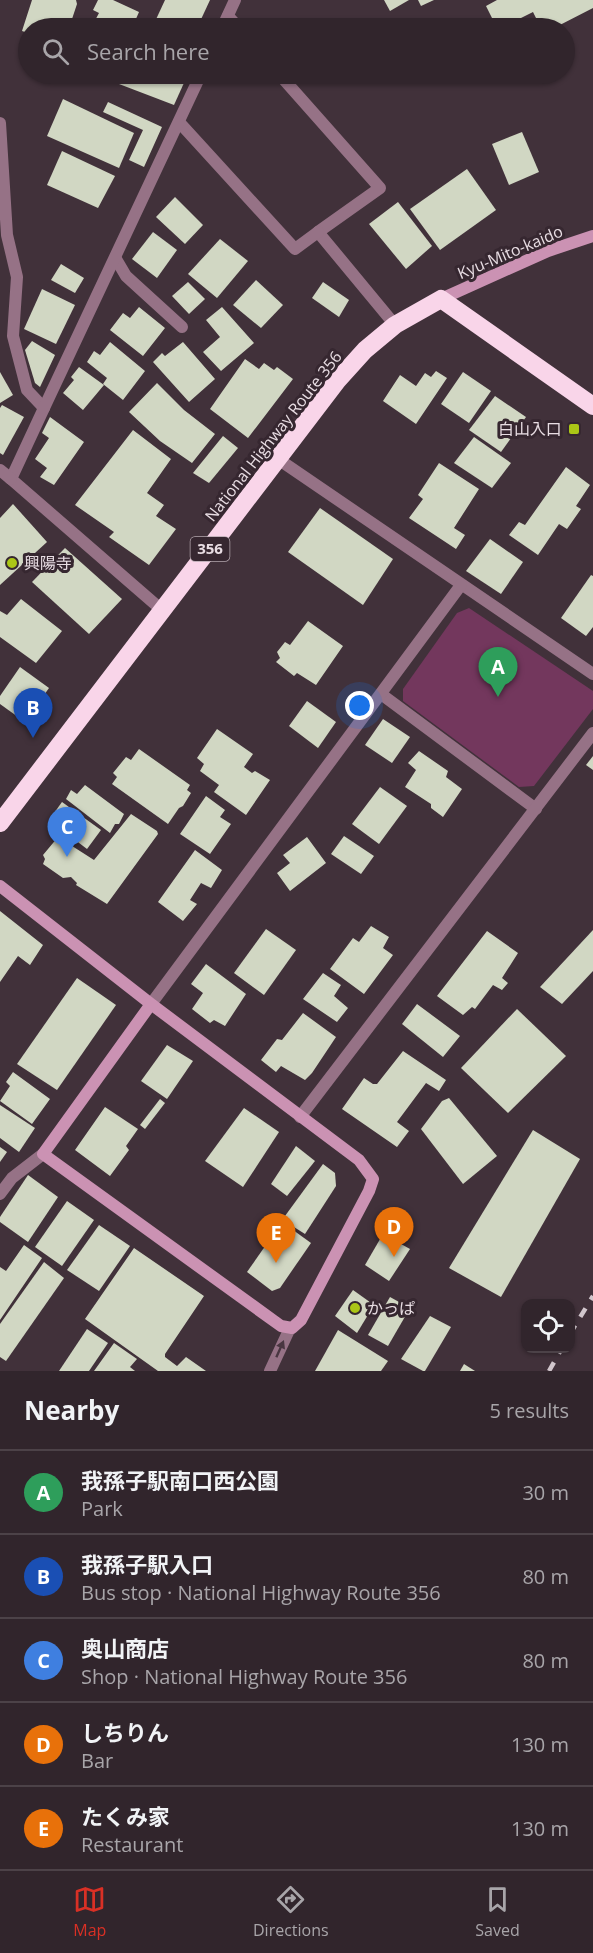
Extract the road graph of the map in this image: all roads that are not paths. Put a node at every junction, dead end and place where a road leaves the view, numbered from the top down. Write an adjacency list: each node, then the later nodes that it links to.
1 (235, 0): 2 (street)
2 (228, 16)
3 (196, 84): 5 (street)
4 (288, 84): 7 (street)
5 (179, 122): 7 (street); 9 (street)
6 (0, 123): 14 (street)
7 (318, 232): 11 (street)
8 (593, 236): 10 (street, Kyu-Mito-kaido)
9 (116, 259): 12 (street); 14 (street)
10 (441, 299): 11 (highway, National Highway Route 356 / 356); 13 (highway)
11 (395, 325): 15 (highway, National Highway Route 356 / 356)
12 (182, 327)
13 (593, 406)
14 (44, 408): 17 (street)
15 (278, 459): 18 (street); 19 (highway, National Highway Route 356 / 356)
16 (0, 470): 17 (street)
17 (12, 479): 19 (street)
18 (461, 585): 20 (street); 21 (street)
19 (163, 611): 24 (highway, National Highway Route 356 / 356)
20 (593, 674)
21 (381, 694): 23 (street); 26 (street)
22 (593, 733): 23 (street)
23 (536, 809): 27 (street)
24 (0, 823)
25 (0, 886): 26 (street)
26 (151, 1004): 27 (street); 28 (street)
27 (300, 1117): 30 (street)
28 (43, 1154): 29 (street); 30 (street)
29 (0, 1194)
30 (290, 1328): 31 (street, one-way to 30)
31 (270, 1371)

